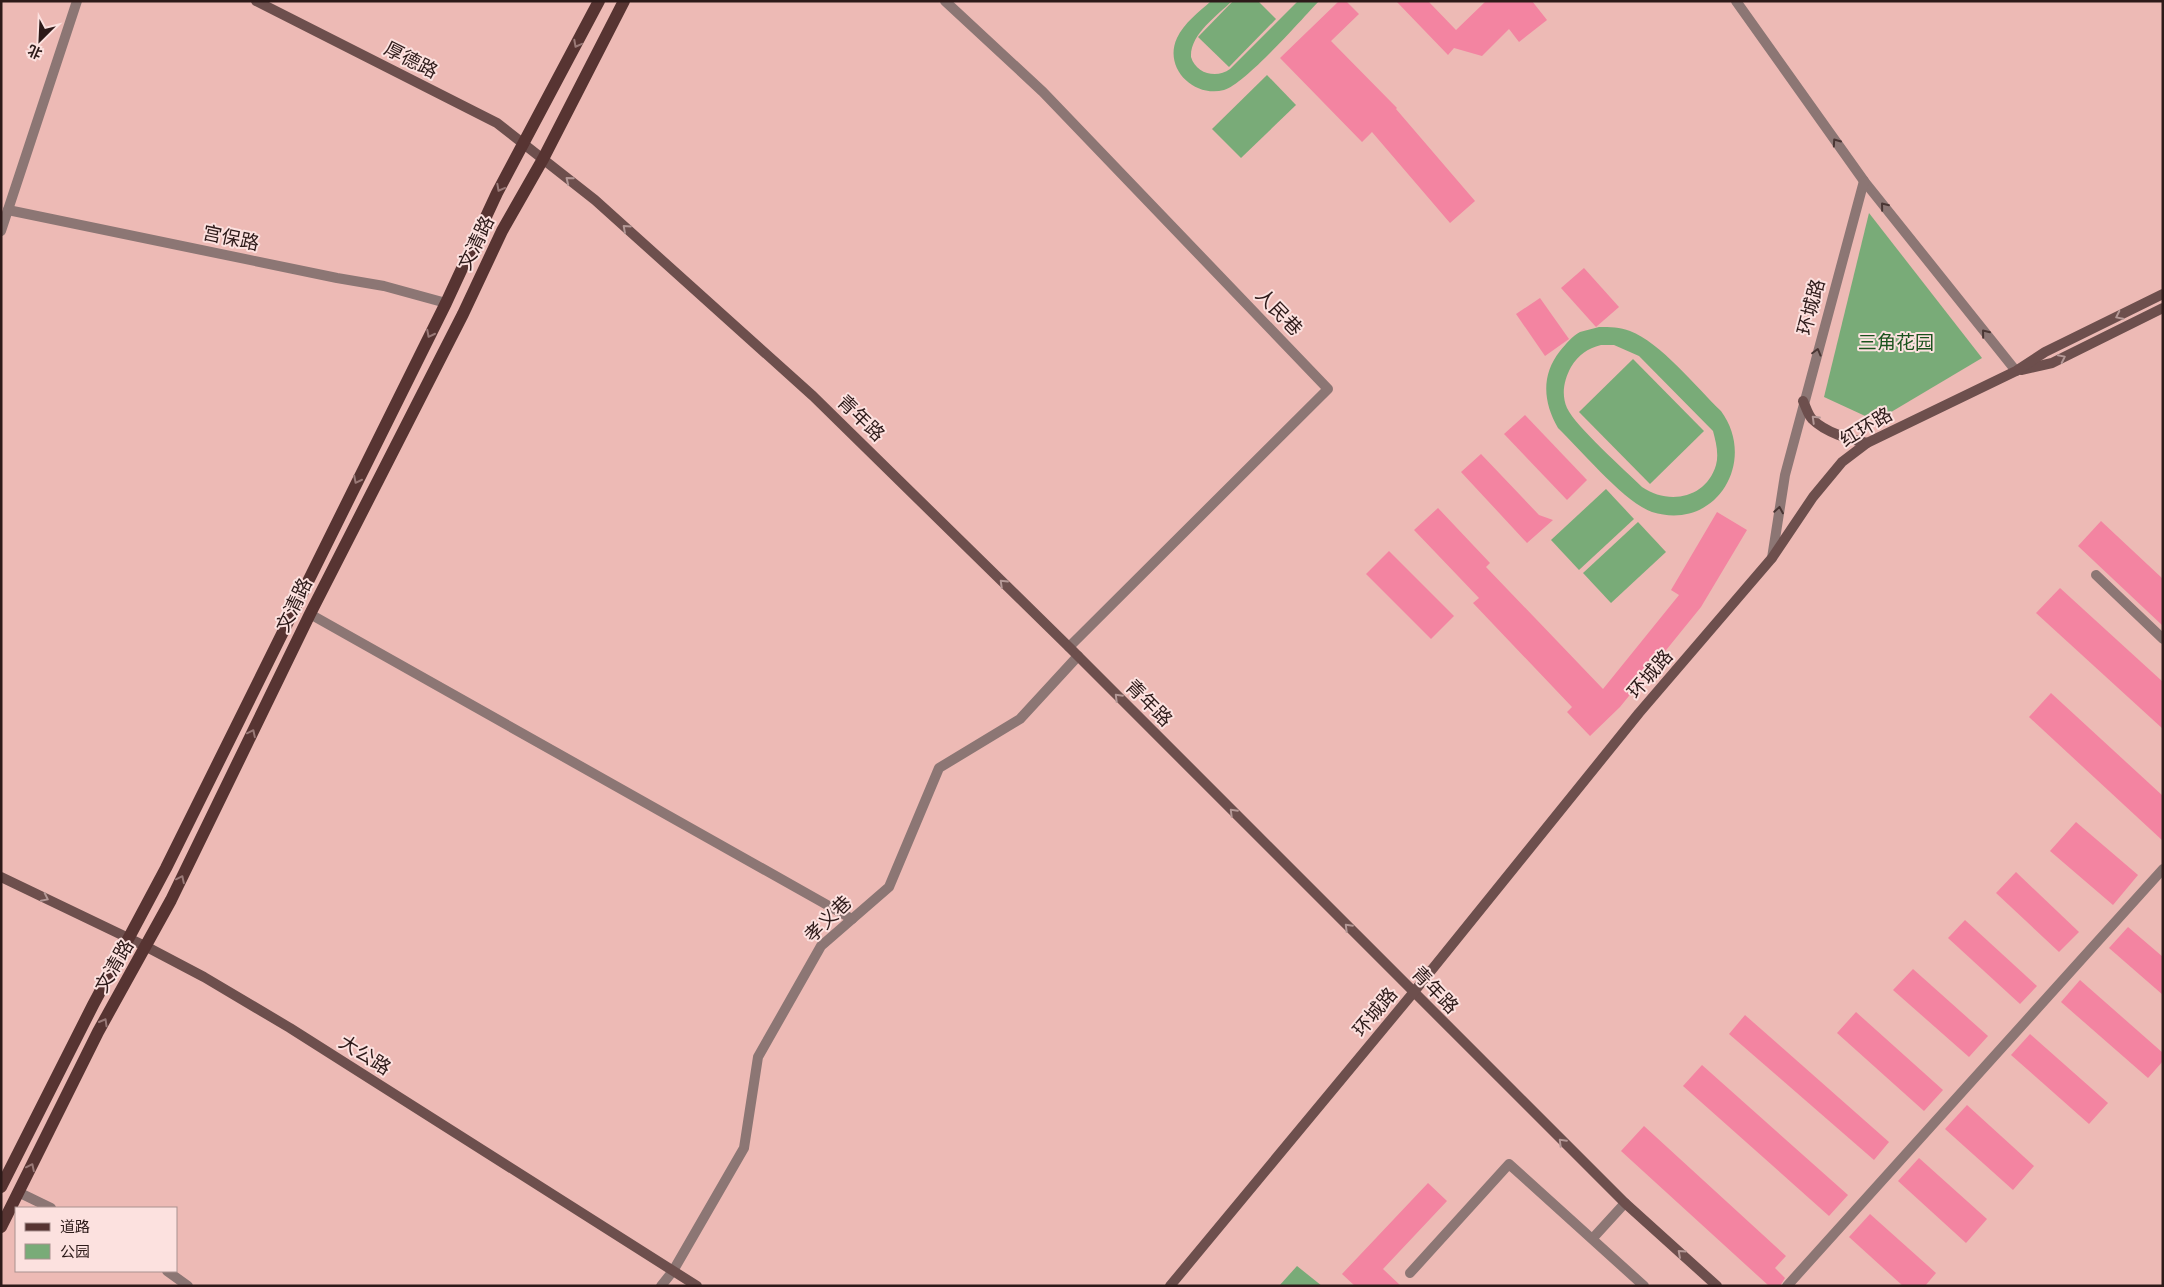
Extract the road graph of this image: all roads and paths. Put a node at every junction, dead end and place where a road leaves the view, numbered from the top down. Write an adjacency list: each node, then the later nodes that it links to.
1 (77, 1): 10 (street)
2 (256, 1): 7 (street, 厚德路)
3 (599, 1): 7 (main road, 文清路, one-way to 7)
4 (624, 1): 8 (main road, 文清路)
5 (945, 1): 22 (street, 人民巷)
6 (1736, 1): 9 (street, one-way to 6)
7 (524, 144): 8 (street, 厚德路); 13 (main road, 文清路, one-way to 13)
8 (543, 159): 20 (main road, 文清路); 22 (street, 青年路, one-way to 8)
9 (1864, 181): 15 (street, one-way to 9); 16 (street, 环城路, one-way to 9)
10 (8, 210): 11 (street); 13 (street, 宫保路)
11 (1, 231)
12 (2163, 294): 15 (street, 红环路, one-way to 15)
13 (446, 303): 27 (main road, 文清路, one-way to 27)
14 (2163, 308): 15 (street, 红环路, one-way to 14)
15 (2016, 371): 17 (street, 红环路)
16 (1803, 401): 17 (street, one-way to 16); 18 (street, 环城路, one-way to 16)
17 (1867, 443): 18 (street, 红环路)
18 (1772, 558): 29 (street, 环城路)
19 (2096, 575): 21 (street)
20 (310, 614): 26 (street); 28 (main road, 文清路, one-way to 20)
21 (2163, 639)
22 (1069, 647): 23 (street, 青年路)
23 (1078, 656): 26 (street, 孝义巷); 29 (street, 青年路, one-way to 23)
24 (2163, 869): 45 (street)
25 (1, 877): 27 (street, 大公路, one-way to 27)
26 (852, 919): 36 (street, 孝义巷)
27 (129, 938): 28 (street, 大公路); 30 (main road, 文清路)
28 (147, 947): 31 (main road, 文清路, one-way to 28); 36 (street, 大公路)
29 (1413, 994): 32 (street, 青年路, one-way to 29); 42 (street, 环城路)
30 (1, 1187)
31 (18, 1192): 33 (street); 34 (main road, 文清路)
32 (1625, 1204): 35 (street); 44 (street, 青年路, one-way to 32)
33 (49, 1207)
34 (1, 1227)
35 (1593, 1238): 38 (street); 43 (street)
36 (673, 1271): 40 (street, 孝义巷); 41 (street, 大公路)
37 (168, 1272): 39 (street)
38 (1410, 1273)
39 (188, 1286)
40 (661, 1286)
41 (697, 1286)
42 (1170, 1286)
43 (1644, 1286)
44 (1717, 1286)
45 (1786, 1286)

